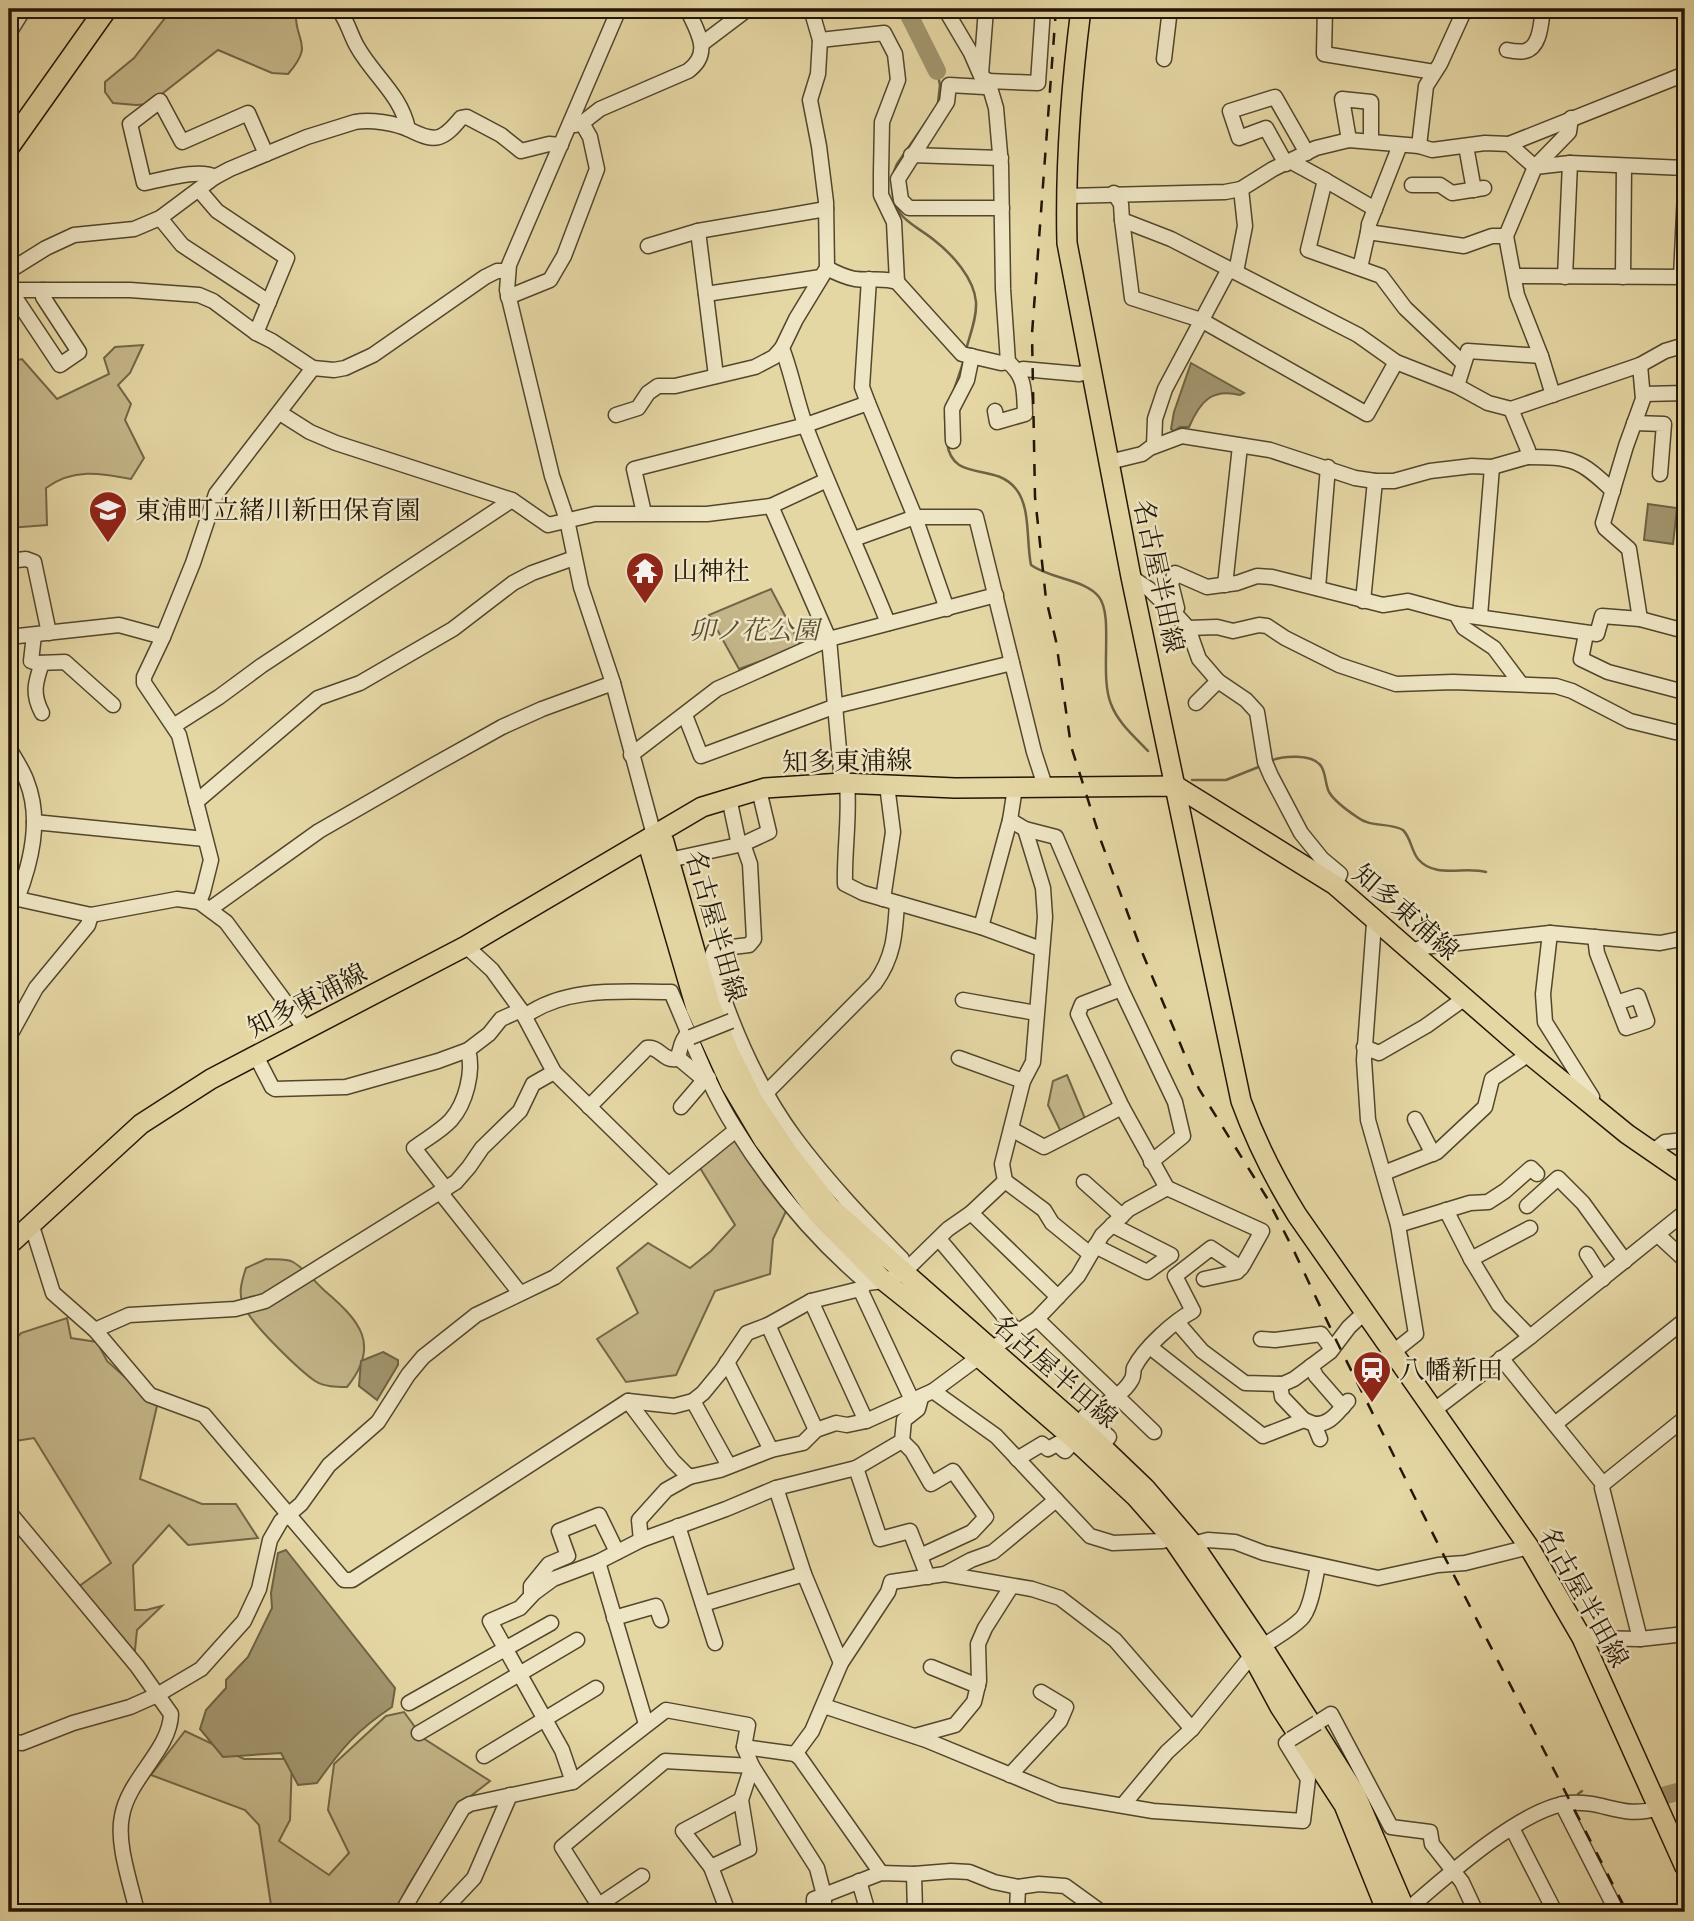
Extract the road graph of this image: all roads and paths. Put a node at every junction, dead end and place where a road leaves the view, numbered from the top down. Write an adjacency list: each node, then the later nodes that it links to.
1 (24, 9): 17 (street)
2 (90, 9): 26 (highway)
3 (106, 9): 34 (highway)
4 (338, 9): 28 (street)
5 (619, 9): 27 (street)
6 (687, 9): 19 (street)
7 (748, 9): 19 (street)
8 (811, 9): 18 (street)
9 (945, 9): 24 (street)
10 (986, 9): 24 (street)
11 (1043, 9): 24 (street)
12 (1081, 9): 53 (main road, 名古屋半田線)
13 (1170, 9): 21 (street)
14 (1325, 9): 22 (street)
15 (1465, 9): 22 (street)
16 (1543, 9): 20 (street)
17 (9, 33)
18 (820, 40): 55 (street); 73 (street)
19 (703, 43): 27 (street)
20 (1507, 50)
21 (1164, 59)
22 (1434, 72): 35 (street)
23 (1685, 74): 25 (street)
24 (985, 78): 39 (street); 40 (street)
25 (1571, 118): 31 (street); 44 (street)
26 (9, 123)
27 (575, 125): 32 (street); 77 (street)
28 (408, 129): 32 (street); 38 (street)
29 (1349, 140): 30 (street); 30 (street); 37 (street)
30 (1371, 141): 33 (street)
31 (1509, 144): 36 (street); 44 (street)
32 (561, 145): 66 (street)
33 (1399, 145): 35 (street); 56 (street)
34 (9, 146)
35 (1419, 146): 36 (street)
36 (1466, 146): 48 (street)
37 (1307, 153): 41 (street); 41 (street)
38 (266, 154): 46 (street); 46 (street)
39 (912, 155): 40 (street); 54 (street)
40 (1001, 158): 54 (street)
41 (1288, 162): 47 (street); 49 (street)
42 (1570, 163): 43 (street); 44 (street); 69 (street)
43 (1624, 166): 45 (street); 70 (street)
44 (1535, 167): 61 (street)
45 (1685, 168)
46 (215, 177): 50 (street)
47 (1325, 180): 56 (street); 63 (street)
48 (1412, 185)
49 (1241, 189): 52 (street); 64 (street)
50 (199, 190): 57 (street); 78 (street)
51 (1685, 192): 71 (street)
52 (1114, 193): 53 (street); 58 (street)
53 (1066, 196): 90 (main road, 名古屋半田線)
54 (1002, 208): 88 (street)
55 (826, 209): 59 (street); 67 (street)
56 (1375, 209): 60 (street)
57 (160, 218): 65 (street); 78 (street)
58 (1122, 219): 64 (street); 79 (street)
59 (698, 231): 62 (street); 76 (street)
60 (1368, 232): 61 (street); 63 (street)
61 (1506, 236): 68 (street)
62 (648, 246)
63 (1360, 268): 86 (street)
64 (1233, 270): 79 (street); 85 (street)
65 (9, 271)
66 (507, 271): 77 (street); 89 (street)
67 (824, 273): 72 (street); 76 (street); 82 (street)
68 (1514, 276): 69 (street); 84 (street)
69 (1565, 276): 70 (street)
70 (1623, 277): 71 (street)
71 (1683, 277)
72 (869, 279): 73 (street); 96 (street)
73 (897, 282): 83 (street)
74 (12, 290): 75 (street); 75 (street)
75 (43, 290): 80 (street)
76 (705, 294): 91 (street)
77 (508, 297): 118 (street)
78 (269, 302): 80 (street)
79 (1201, 320): 85 (street); 104 (street)
80 (256, 333): 89 (street)
81 (1685, 345): 87 (street)
82 (782, 348): 91 (street); 102 (street)
83 (968, 355): 88 (street); 103 (street)
84 (1541, 356): 86 (street); 95 (street)
85 (1396, 362): 92 (street)
86 (1463, 363): 92 (street)
87 (1640, 365): 94 (street); 95 (street)
88 (1013, 367): 90 (street); 98 (street)
89 (313, 368): 99 (street)
90 (1091, 371): 107 (main road, 名古屋半田線)
91 (716, 376): 100 (street)
92 (1457, 386): 97 (street)
93 (1685, 393): 94 (street)
94 (1644, 394): 101 (street)
95 (1553, 395): 97 (street)
96 (868, 403): 102 (street); 117 (street)
97 (1510, 409): 106 (street)
98 (995, 411)
99 (280, 413): 114 (street); 138 (street)
100 (616, 415)
101 (1634, 423): 110 (street); 113 (street)
102 (806, 425): 111 (street); 116 (street)
103 (953, 441)
104 (1154, 446): 105 (street); 107 (street)
105 (1240, 446): 108 (street); 123 (street)
106 (1527, 457): 109 (street); 113 (street)
107 (1109, 462): 122 (main road, 名古屋半田線)
108 (1328, 467): 112 (street); 124 (street)
109 (1492, 467): 112 (street); 130 (street)
110 (1660, 474)
111 (827, 480): 115 (street); 119 (street)
112 (1375, 481): 126 (street)
113 (1613, 491): 131 (street)
114 (512, 500): 118 (street); 152 (street)
115 (771, 506): 116 (street); 140 (street)
116 (644, 513): 118 (street)
117 (915, 517): 119 (street); 125 (street); 127 (street)
118 (567, 520): 120 (street)
119 (854, 538): 132 (street)
120 (574, 558): 144 (street); 163 (street)
121 (9, 561): 135 (street)
122 (1131, 577): 128 (street); 159 (main road, 名古屋半田線)
123 (1225, 585): 124 (street); 128 (street)
124 (1318, 588): 126 (street)
125 (996, 595): 127 (street); 142 (street)
126 (1363, 601): 129 (street)
127 (947, 608): 132 (street)
128 (1173, 611): 133 (street)
129 (1456, 614): 130 (street); 145 (street)
130 (1480, 616): 136 (street)
131 (1640, 619): 134 (street); 136 (street)
132 (888, 623): 140 (street)
133 (1188, 628): 143 (street); 145 (street)
134 (1685, 632)
135 (49, 633): 137 (street); 138 (street)
136 (1586, 634): 146 (street)
137 (34, 635): 139 (street); 141 (street)
138 (163, 637): 152 (street)
139 (9, 638)
140 (829, 639): 149 (street); 151 (street)
141 (42, 663): 148 (street); 150 (street)
142 (1012, 663): 149 (street); 158 (street)
143 (1217, 681): 147 (street); 171 (street)
144 (613, 683): 155 (street); 174 (street)
145 (1521, 684): 153 (street)
146 (1685, 685)
147 (1196, 703)
148 (113, 705)
149 (836, 706): 151 (street); 156 (street)
150 (42, 713)
151 (685, 715): 155 (street)
152 (175, 725): 163 (street)
153 (1685, 732)
154 (9, 748): 165 (street)
155 (631, 755): 167 (street)
156 (845, 783): 157 (main road, 知多東浦線); 161 (main road, 知多東浦線); 173 (street)
157 (887, 785): 160 (main road, 知多東浦線); 173 (street)
158 (1045, 786): 159 (main road, 知多東浦線); 160 (main road, 知多東浦線)
159 (1176, 786): 171 (main road, 知多東浦線); 247 (main road, 名古屋半田線)
160 (1015, 788): 164 (street)
161 (759, 790): 162 (main road, 知多東浦線); 169 (street)
162 (729, 798): 167 (main road, 知多東浦線); 169 (street)
163 (196, 802): 168 (street)
164 (1010, 820): 166 (street); 177 (street)
165 (34, 822): 168 (street); 172 (street)
166 (1025, 829): 182 (street); 184 (street)
167 (654, 835): 170 (main road, 名古屋半田線); 181 (main road, 知多東浦線); 243 (main road, 名古屋半田線)
168 (205, 839): 174 (street)
169 (741, 844): 170 (street); 190 (street)
170 (669, 860): 240 (main road, 名古屋半田線)
171 (1335, 885): 176 (main road, 知多東浦線)
172 (13, 898): 175 (street)
173 (890, 901): 177 (street); 203 (street)
174 (204, 905): 175 (street); 191 (street)
175 (91, 915): 193 (street)
176 (1376, 920): 183 (main road, 知多東浦線); 194 (street)
177 (981, 927): 182 (street)
178 (1550, 933): 179 (street); 183 (street); 204 (street)
179 (1595, 937): 180 (street); 187 (street)
180 (1685, 939)
181 (466, 946): 188 (street); 191 (main road, 知多東浦線)
182 (1041, 949): 189 (street)
183 (1412, 951): 185 (main road, 知多東浦線)
184 (1121, 989): 207 (street); 214 (street)
185 (1465, 998): 194 (street); 196 (main road, 知多東浦線)
186 (963, 1000): 189 (street)
187 (1616, 1003)
188 (523, 1013): 192 (street); 195 (street); 200 (street)
189 (1036, 1013): 202 (street)
190 (731, 1021): 192 (street, bridge); 203 (street)
191 (306, 1030): 197 (main road, 知多東浦線)
192 (690, 1035): 198 (street); 201 (street)
193 (9, 1037)
194 (1364, 1047): 215 (street)
195 (468, 1050): 197 (street); 222 (street)
196 (1529, 1054): 204 (main road, 知多東浦線); 213 (street)
197 (256, 1056): 228 (main road, 知多東浦線)
198 (677, 1057): 201 (street); 205 (street)
199 (959, 1058): 202 (street)
200 (554, 1072): 205 (street); 222 (street)
201 (707, 1079): 206 (street); 210 (street)
202 (1023, 1081): 209 (street)
203 (766, 1093): 240 (street)
204 (1589, 1103): 212 (main road, 知多東浦線)
205 (589, 1107): 220 (street)
206 (681, 1107)
207 (1122, 1107): 209 (street); 214 (street)
208 (1415, 1119): 213 (street)
209 (1011, 1129): 218 (street)
210 (736, 1130): 220 (street); 243 (street)
211 (1685, 1140): 212 (street)
212 (1652, 1152): 217 (main road, 知多東浦線)
213 (1433, 1154): 215 (street)
214 (1151, 1162): 221 (street)
215 (1384, 1173): 229 (street)
216 (1537, 1174): 224 (street)
217 (1685, 1174)
218 (1005, 1181): 226 (street); 234 (street)
219 (1084, 1182): 227 (street)
220 (668, 1184): 244 (street)
221 (1167, 1188): 227 (street); 239 (street)
222 (443, 1190): 244 (street); 252 (street)
223 (1527, 1206): 238 (street)
224 (1446, 1210): 229 (street); 236 (street)
225 (1685, 1212): 231 (street)
226 (971, 1213): 232 (street); 245 (street)
227 (1117, 1221): 234 (street); 234 (street)
228 (31, 1223): 233 (main road, 知多東浦線); 252 (street)
229 (1398, 1224): 259 (street)
230 (1530, 1228): 236 (street)
231 (1658, 1235): 237 (street); 238 (street)
232 (939, 1239): 240 (street); 253 (street)
233 (9, 1245)
234 (1093, 1250): 245 (street)
235 (1587, 1254): 242 (street)
236 (1471, 1259): 254 (street)
237 (1685, 1260)
238 (1625, 1261): 242 (street)
239 (1241, 1268): 241 (street); 250 (street)
240 (906, 1270): 243 (street); 258 (main road, 名古屋半田線)
241 (1204, 1279)
242 (1603, 1279): 254 (street)
243 (871, 1284): 246 (street); 258 (main road, 名古屋半田線); 264 (street)
244 (520, 1293): 288 (street)
245 (1058, 1297): 248 (street)
246 (811, 1301): 251 (street); 270 (street)
247 (1364, 1313): 257 (street); 259 (main road, 名古屋半田線)
248 (1037, 1320): 253 (street); 265 (street)
249 (1685, 1320): 272 (street)
250 (1177, 1322): 256 (street); 263 (street)
251 (768, 1325): 261 (street); 273 (street)
252 (94, 1330): 288 (street)
253 (1018, 1333): 258 (street)
254 (1530, 1337): 260 (street)
255 (1261, 1339): 257 (street)
256 (1150, 1348): 265 (street); 271 (street)
257 (1332, 1349): 262 (street)
258 (984, 1353): 264 (street); 276 (main road, 名古屋半田線); 278 (main road, 名古屋半田線)
259 (1392, 1353): 268 (main road, 名古屋半田線)
260 (1501, 1358): 268 (street); 272 (street)
261 (727, 1362): 267 (street); 279 (street)
262 (1311, 1366): 263 (street); 271 (street)
263 (1280, 1384): 271 (street)
264 (922, 1396): 270 (street); 277 (street); 280 (street)
265 (1117, 1396): 274 (street); 278 (street)
266 (628, 1401): 267 (street); 283 (street); 288 (street)
267 (693, 1401): 281 (street)
268 (1433, 1411): 293 (main road, 名古屋半田線)
269 (1685, 1418): 284 (street)
270 (866, 1421): 273 (street)
271 (1309, 1422): 275 (street)
272 (1555, 1424): 284 (street)
273 (816, 1430): 279 (street)
274 (1154, 1432)
275 (1320, 1439)
276 (1075, 1440): 280 (street); 290 (main road, 名古屋半田線)
277 (902, 1441): 282 (street); 295 (street)
278 (1101, 1446): 292 (main road, 名古屋半田線)
279 (771, 1450): 281 (street)
280 (1017, 1459): 286 (street)
281 (729, 1466): 283 (street)
282 (856, 1468): 285 (street); 295 (street)
283 (691, 1476): 291 (street)
284 (1603, 1483): 309 (street)
285 (776, 1488): 289 (street); 298 (street)
286 (1056, 1500): 290 (street); 299 (street)
287 (9, 1512): 320 (street)
288 (289, 1514): 320 (street)
289 (678, 1526): 291 (street); 303 (street)
290 (1172, 1538): 313 (main road, 名古屋半田線)
291 (641, 1540): 294 (street)
292 (1193, 1544): 297 (street); 313 (main road, 名古屋半田線)
293 (1529, 1547): 297 (street); 308 (main road, 名古屋半田線)
294 (617, 1552): 296 (street); 302 (street)
295 (920, 1556): 300 (street)
296 (598, 1562): 302 (street); 304 (street)
297 (1318, 1566): 313 (street)
298 (804, 1574): 303 (street); 314 (street)
299 (945, 1574): 300 (street); 301 (street)
300 (928, 1577): 314 (street)
301 (1011, 1587): 317 (street); 325 (street)
302 (531, 1596): 312 (street)
303 (703, 1604): 311 (street)
304 (614, 1618): 305 (street); 324 (street)
305 (661, 1620)
306 (551, 1623): 312 (street)
307 (1685, 1634): 309 (street)
308 (1582, 1638): 309 (street); 339 (main road, 名古屋半田線)
309 (1640, 1639)
310 (577, 1640): 316 (street)
311 (715, 1643)
312 (504, 1649): 316 (street); 321 (street)
313 (1257, 1650): 325 (street); 361 (main road, 名古屋半田線); 362 (main road, 名古屋半田線)
314 (841, 1663): 322 (street)
315 (931, 1667): 317 (street)
316 (520, 1675): 323 (street); 326 (street)
317 (978, 1686): 327 (street)
318 (596, 1688): 323 (street)
319 (1041, 1692): 333 (street)
320 (157, 1695): 328 (street); 351 (street)
321 (409, 1703)
322 (824, 1706): 327 (street); 330 (street)
323 (542, 1719): 331 (street); 334 (street)
324 (646, 1724): 329 (street); 334 (street)
325 (1192, 1729): 338 (street)
326 (419, 1733)
327 (915, 1736): 333 (street)
328 (9, 1741)
329 (744, 1747): 330 (street); 332 (street)
330 (795, 1754): 344 (street)
331 (484, 1756)
332 (751, 1766): 336 (street); 349 (street); 350 (street)
333 (1010, 1775): 338 (street)
334 (573, 1782): 335 (street)
335 (509, 1795): 352 (street); 353 (street)
336 (741, 1800): 341 (street); 341 (street)
337 (1562, 1804): 339 (street); 340 (street); 365 (street)
338 (1123, 1805): 343 (street, bridge)
339 (1658, 1808): 342 (main road, 名古屋半田線)
340 (1512, 1828): 343 (street); 364 (street)
341 (711, 1867): 354 (street)
342 (1685, 1867)
343 (1454, 1871): 362 (street); 363 (street)
344 (881, 1873): 345 (street); 347 (street)
345 (914, 1874): 348 (street); 358 (street)
346 (642, 1876): 350 (street)
347 (859, 1881): 349 (street); 357 (street)
348 (1018, 1887): 359 (street); 360 (street)
349 (824, 1895): 355 (street); 356 (street)
350 (601, 1909)
351 (136, 1912)
352 (402, 1912)
353 (442, 1912)
354 (728, 1912)
355 (814, 1912)
356 (824, 1912)
357 (868, 1912)
358 (915, 1912)
359 (1017, 1912)
360 (1101, 1912)
361 (1387, 1912)
362 (1405, 1912)
363 (1476, 1912)
364 (1555, 1912)
365 (1617, 1912)

